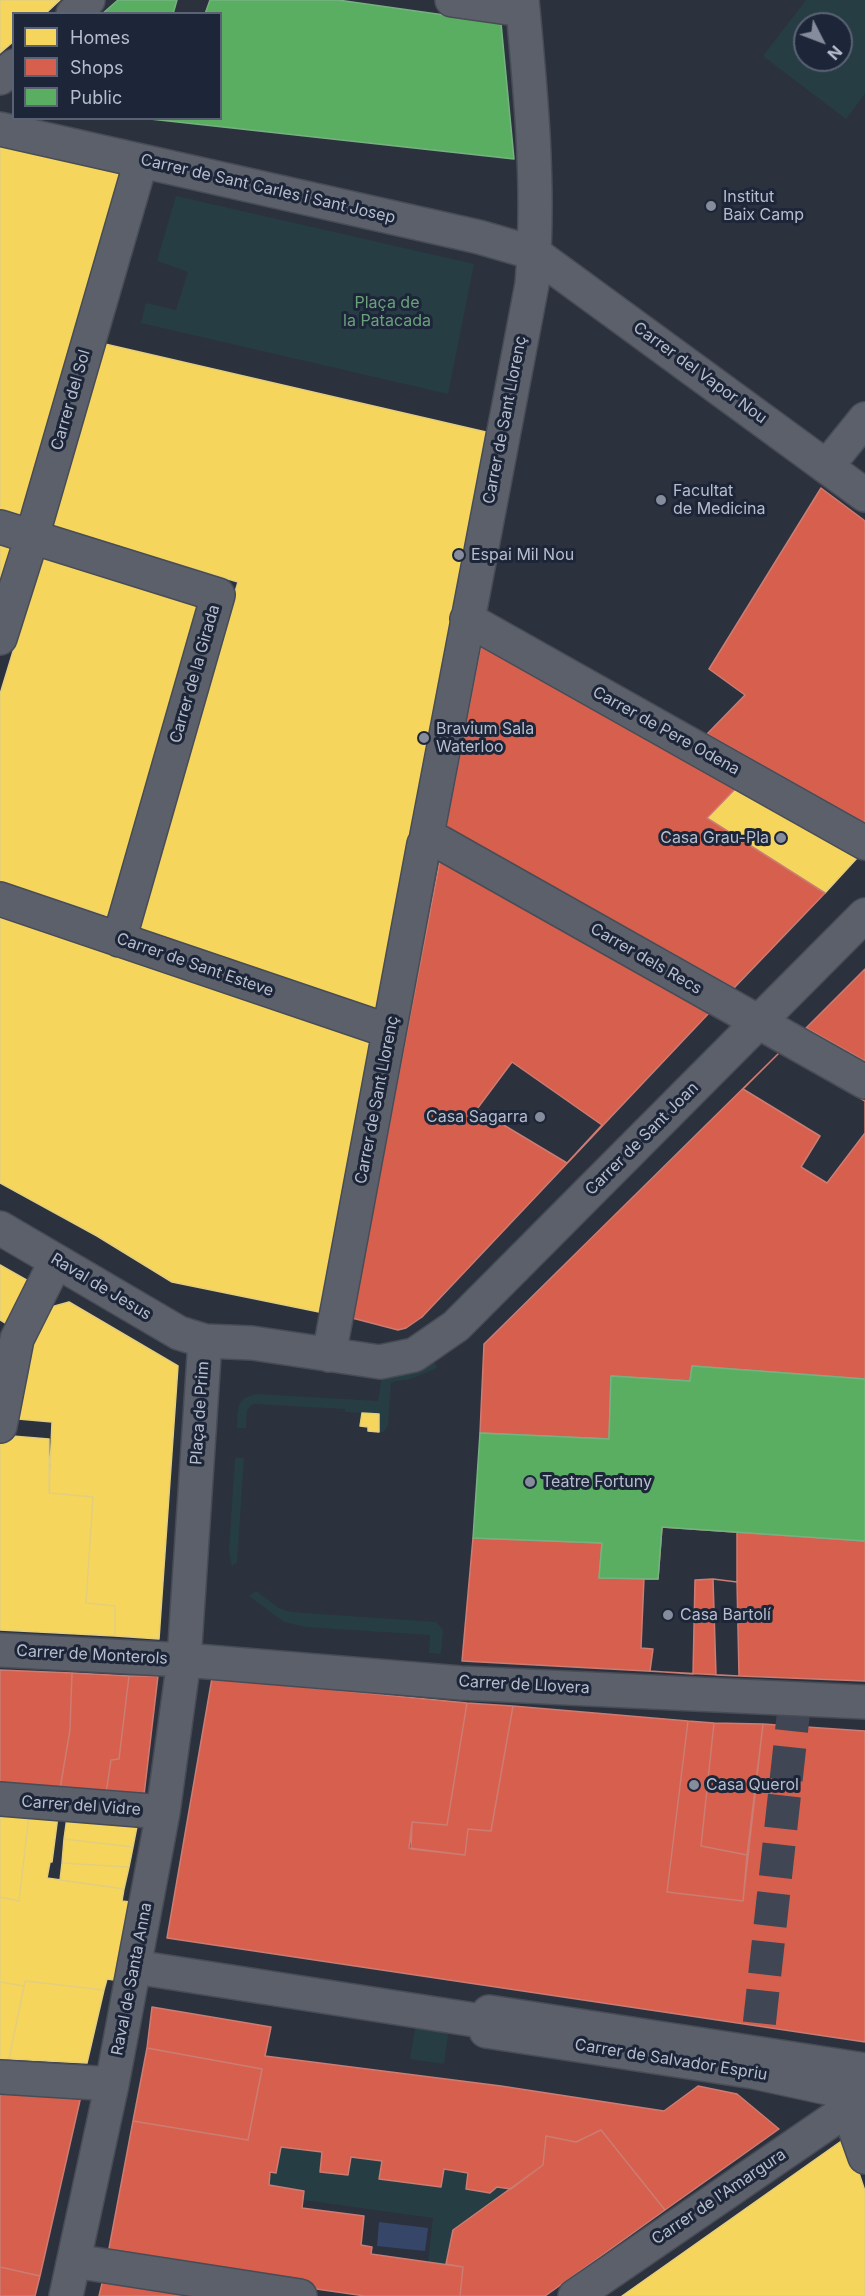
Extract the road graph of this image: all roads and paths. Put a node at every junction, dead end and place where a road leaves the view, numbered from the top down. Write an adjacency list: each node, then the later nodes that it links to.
1 (88, 0): 4 (street)
2 (452, 0): 3 (street)
3 (523, 5): 9 (street, Carrer de Sant Llorenç)
4 (75, 12)
5 (12, 68): 6 (street)
6 (0, 78)
7 (0, 129): 8 (street, Carrer de Sant Carles i Sant Josep)
8 (141, 161): 9 (street, Carrer de Sant Carles i Sant Josep); 14 (street, Carrer del Sol)
9 (534, 254): 11 (street, Carrer del Vapor Nou); 15 (street, Carrer de Sant Llorenç)
10 (865, 419): 11 (street)
11 (827, 466): 12 (street, Carrer del Vapor Nou)
12 (865, 495)
13 (0, 527): 14 (street)
14 (32, 537): 16 (street, Carrer del Sol); 21 (street, Carrer de la Girada)
15 (467, 620): 17 (street, Carrer de Sant Llorenç); 18 (street, Carrer de Pere Odena)
16 (0, 638)
17 (426, 840): 22 (street, Carrer dels Recs); 23 (street, Carrer de Sant Llorenç)
18 (865, 843)
19 (0, 899): 21 (street, Carrer de Sant Esteve)
20 (865, 915): 22 (street, Carrer de Sant Joan)
21 (120, 940): 23 (street, Carrer de Sant Esteve)
22 (758, 1023): 24 (street, Carrer dels Recs); 30 (street, Carrer de Sant Joan)
23 (390, 1031): 29 (street, Carrer de Sant Llorenç)
24 (865, 1082)
25 (0, 1228): 26 (street, Raval de Jesus)
26 (56, 1261): 27 (street); 28 (street, Raval de Jesus)
27 (8, 1334): 31 (street)
28 (205, 1341): 29 (street, Plaça de Prim); 33 (street, Plaça de Prim)
29 (329, 1355): 30 (street, Plaça de Prim)
30 (414, 1355)
31 (0, 1426)
32 (0, 1650): 33 (street, Carrer de Monterols)
33 (184, 1660): 34 (street, Carrer de Llovera); 36 (street, Raval de Santa Anna)
34 (865, 1702)
35 (0, 1799): 36 (street, Carrer del Vidre)
36 (163, 1812): 37 (street, Raval de Santa Anna)
37 (135, 1967): 38 (street, Carrer de Salvador Espriu); 41 (street, Raval de Santa Anna)
38 (488, 2022): 39 (street, Carrer de Salvador Espriu); 42 (street, Carrer de Salvador Espriu)
39 (865, 2070)
40 (0, 2077): 41 (street)
41 (112, 2084): 44 (street, Raval de Santa Anna)
42 (860, 2102): 43 (street); 47 (street, Carrer de l'Amargura)
43 (865, 2157)
44 (74, 2261): 45 (street, Raval de Santa Anna); 46 (street)
45 (66, 2296)
46 (300, 2296)
47 (575, 2296)

